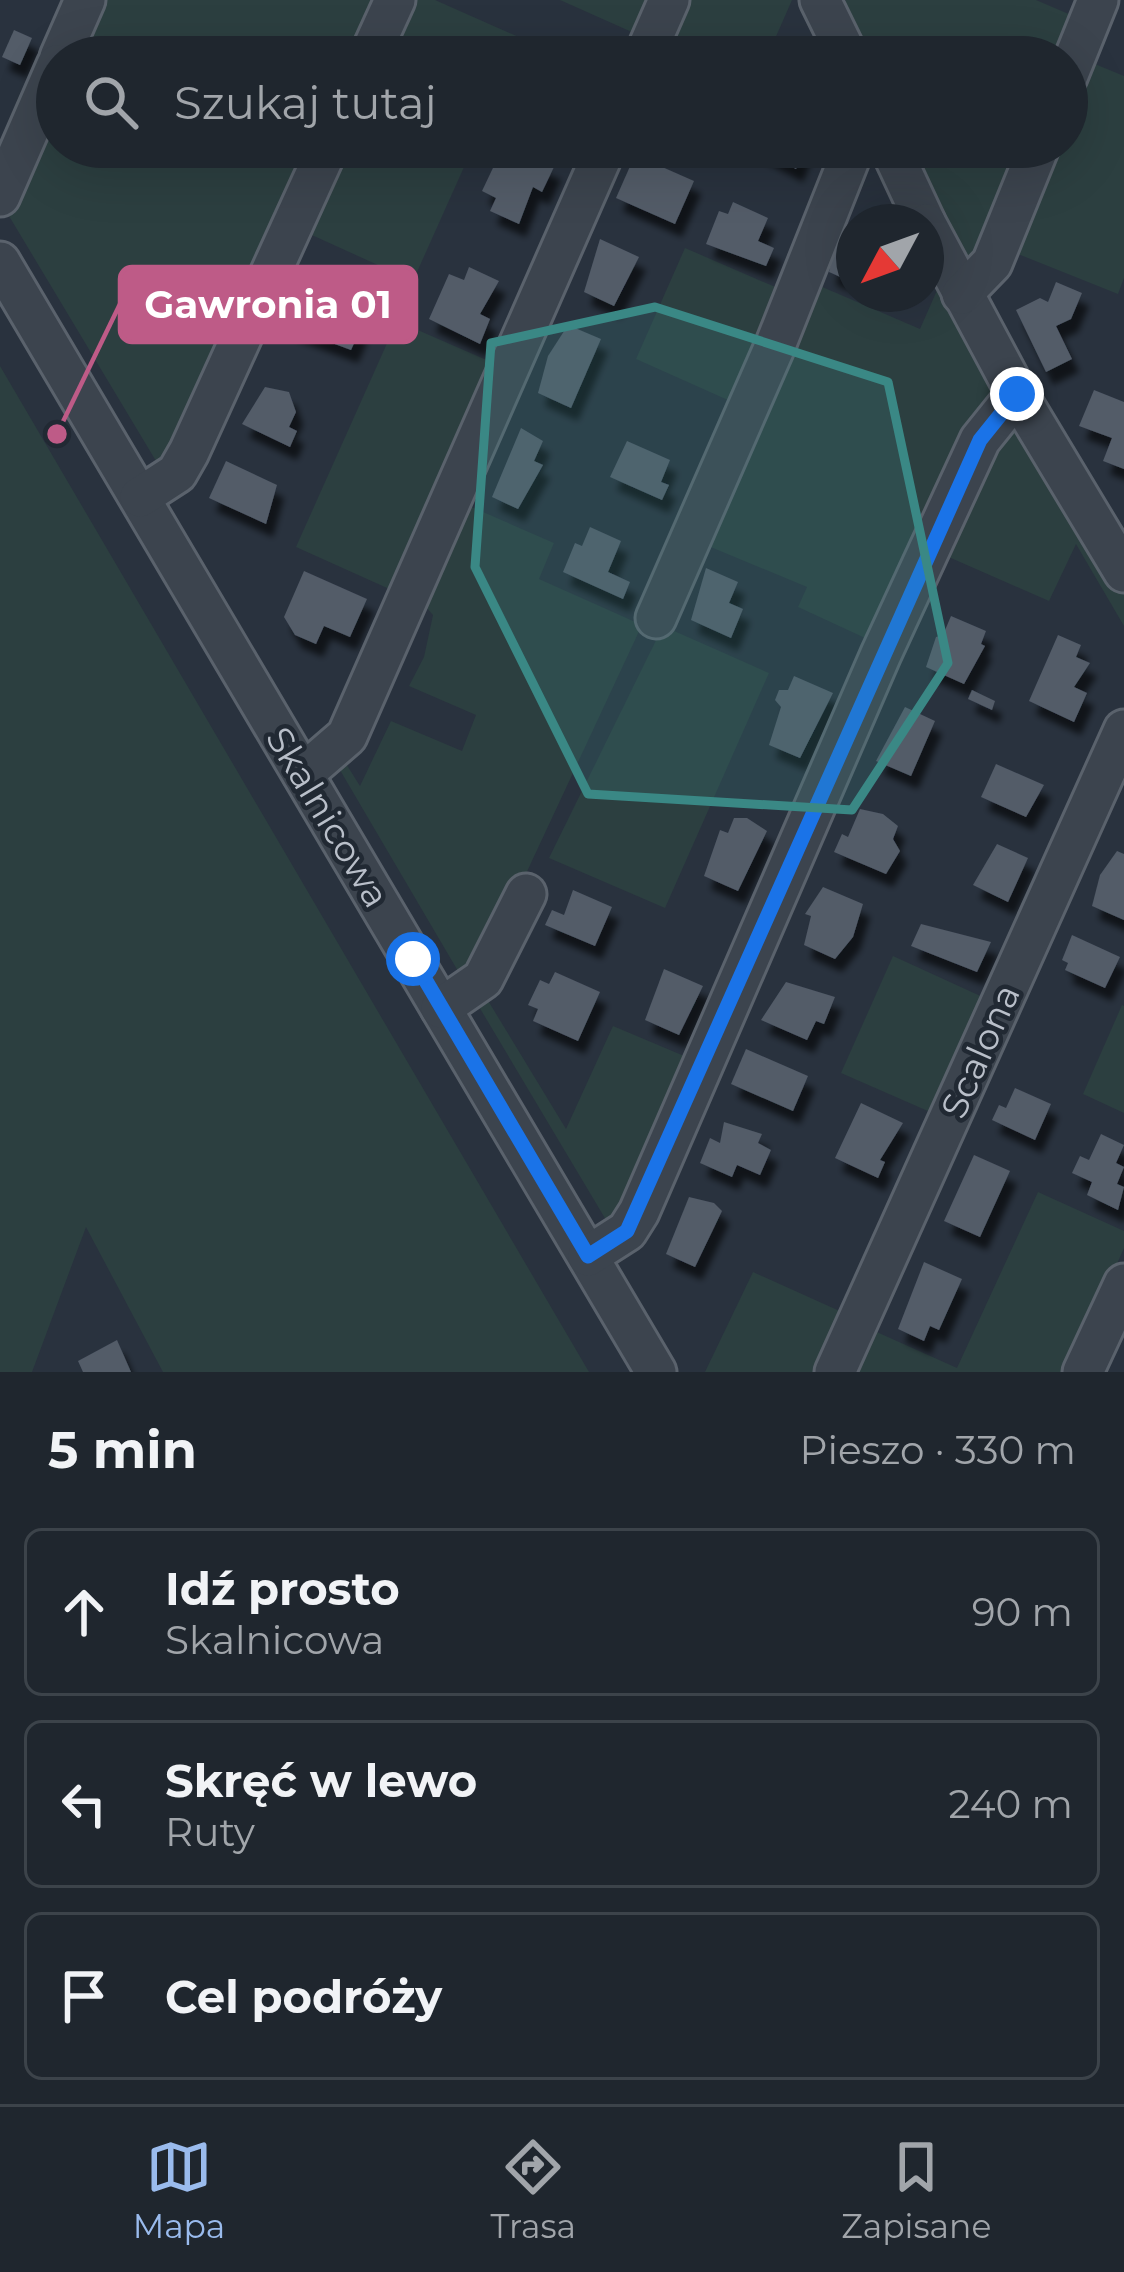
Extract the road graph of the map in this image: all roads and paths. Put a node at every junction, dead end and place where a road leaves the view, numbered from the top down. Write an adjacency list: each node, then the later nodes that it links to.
1 (85, 0): 6 (street)
2 (395, 0): 7 (street)
3 (669, 0): 8 (street)
4 (1098, 0): 10 (street)
5 (828, 5): 9 (street)
6 (70, 36)
7 (379, 36)
8 (653, 36)
9 (840, 36)
10 (1083, 36)
11 (36, 114): 17 (street)
12 (318, 168): 23 (street)
13 (597, 168): 27 (street)
14 (846, 168): 25 (street)
15 (900, 168): 18 (street)
16 (1030, 168): 21 (street)
17 (0, 196)
18 (917, 204)
19 (944, 258): 21 (street)
20 (0, 262): 23 (street, Skalnicowa)
21 (962, 294): 22 (street)
22 (1017, 394): 24 (street); 30 (street)
23 (140, 497): 27 (street, Skalnicowa)
24 (1124, 572)
25 (656, 618)
26 (1124, 730): 33 (street, Scalona)
27 (304, 774): 29 (street, Skalnicowa)
28 (526, 894): 29 (street)
29 (442, 1008): 30 (street, Skalnicowa)
30 (588, 1256): 32 (street, Skalnicowa)
31 (1124, 1285): 34 (street)
32 (656, 1372)
33 (835, 1372)
34 (1084, 1372)

